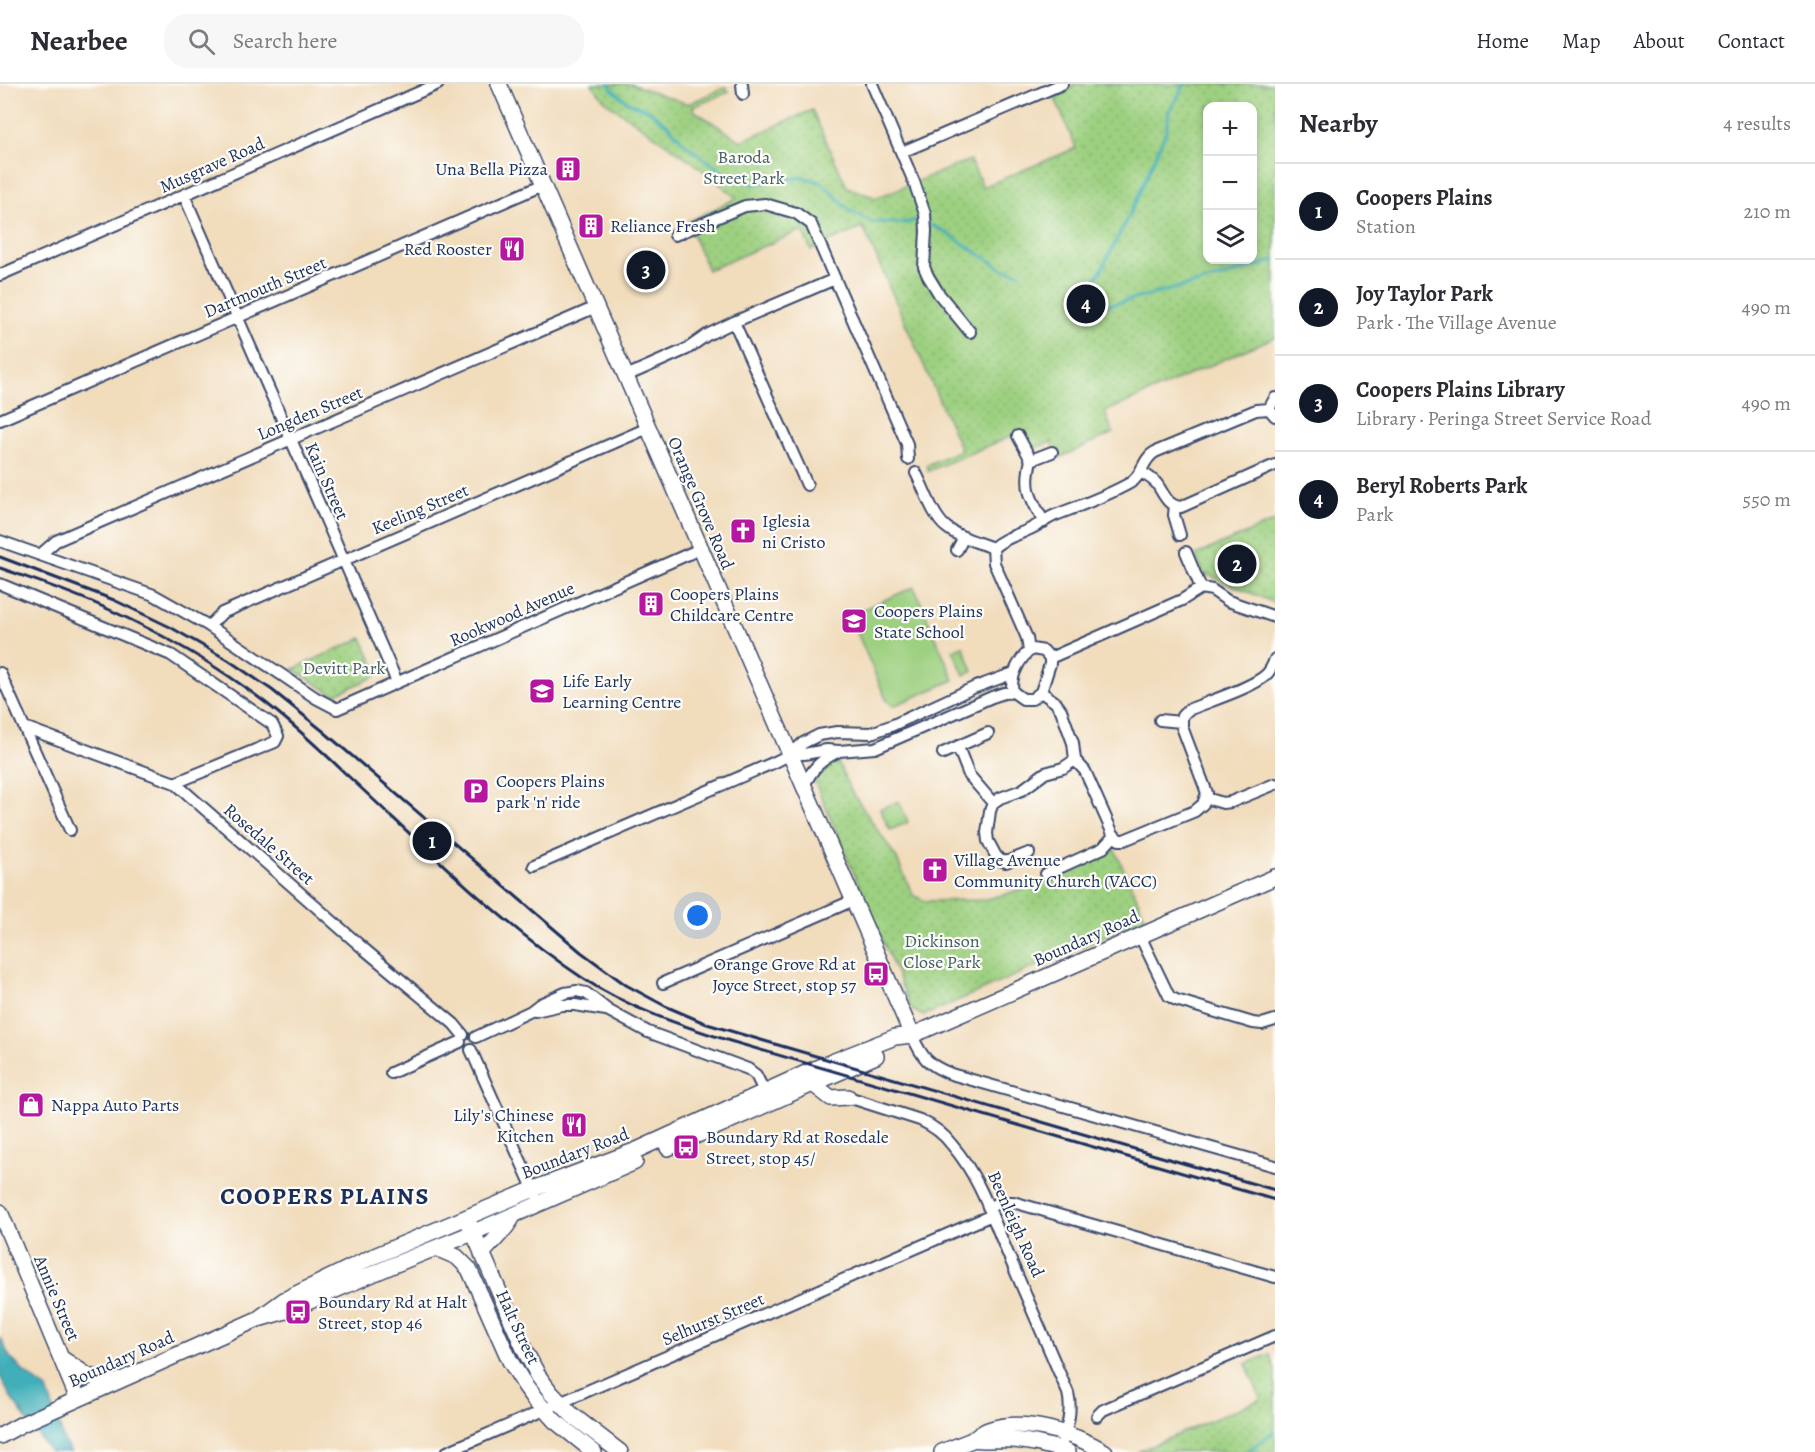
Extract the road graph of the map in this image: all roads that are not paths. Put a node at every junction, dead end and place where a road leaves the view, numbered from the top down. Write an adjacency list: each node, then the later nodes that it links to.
1 (438, 84): 7 (street, Musgrave Road)
2 (499, 84): 6 (main road, Orange Grove Road)
3 (872, 84): 5 (street)
4 (1062, 84): 5 (street)
5 (902, 152): 14 (street)
6 (543, 185): 11 (main road, Orange Grove Road); 12 (street, Dartmouth Street)
7 (184, 195): 9 (street, Musgrave Road); 12 (street, Kain Street)
8 (675, 235): 10 (street)
9 (0, 275)
10 (835, 279): 13 (street); 23 (street)
11 (596, 307): 15 (main road, Orange Grove Road); 21 (street, Longden Street)
12 (238, 317): 18 (street, Dartmouth Street); 21 (street, Kain Street)
13 (734, 322): 15 (street); 28 (street)
14 (970, 332)
15 (626, 376): 19 (main road, Orange Grove Road)
16 (1275, 398): 17 (street)
17 (1272, 413): 26 (street)
18 (0, 420)
19 (648, 428): 35 (main road, Orange Grove Road); 39 (street, Keeling Street)
20 (1018, 436): 24 (street)
21 (291, 439): 38 (street, Longden Street); 39 (street, Kain Street)
22 (1052, 452): 24 (street)
23 (908, 459)
24 (1031, 460): 30 (street)
25 (1275, 465): 29 (street)
26 (1141, 471): 29 (street); 30 (street)
27 (916, 473): 32 (street)
28 (807, 485)
29 (1174, 506): 31 (street)
30 (1044, 522): 34 (street)
31 (1180, 534)
32 (964, 537): 34 (street); 36 (street)
33 (0, 541): 38 (street)
34 (993, 548): 44 (street)
35 (700, 549): 49 (street, Rookwood Avenue); 59 (main road, Orange Grove Road)
36 (957, 550)
37 (1186, 552): 41 (street)
38 (41, 554): 43 (street)
39 (344, 559): 43 (street, Keeling Street); 49 (street, Kain Street)
40 (0, 584): 61 (street)
41 (1201, 588): 42 (street); 45 (street)
42 (1275, 617)
43 (209, 626): 49 (street, Rookwood Avenue)
44 (1029, 651): 45 (street); 48 (street)
45 (1050, 658): 51 (street)
46 (1275, 659): 53 (street)
47 (0, 673): 54 (street)
48 (1014, 673): 50 (street); 59 (street)
49 (397, 682)
50 (1013, 692): 51 (street); 57 (street)
51 (1041, 692): 60 (street)
52 (1160, 720): 53 (street)
53 (1181, 722): 64 (street)
54 (24, 727): 61 (street, Rosedale Street); 66 (street)
55 (988, 733): 56 (street)
56 (958, 747): 58 (street); 65 (street)
57 (839, 751): 59 (street); 63 (street)
58 (943, 753)
59 (791, 754): 63 (main road, Orange Grove Road); 69 (street)
60 (1074, 760): 65 (street); 67 (street)
61 (175, 783): 78 (street, Rosedale Street)
62 (1275, 784): 64 (street)
63 (804, 786): 72 (main road, Orange Grove Road)
64 (1206, 798): 67 (street)
65 (993, 803): 68 (street)
66 (70, 830)
67 (1114, 836): 70 (street)
68 (1029, 853)
69 (534, 866)
70 (1046, 874)
71 (1275, 877): 73 (main road, Boundary Road)
72 (854, 900): 74 (street); 76 (main road, Orange Grove Road)
73 (1140, 936): 75 (street); 76 (main road, Boundary Road)
74 (663, 983)
75 (1275, 1020)
76 (912, 1035): 81 (main road, Boundary Road); 82 (main road, Boundary Road); 84 (street)
77 (476, 1037): 78 (street); 79 (street); 82 (street)
78 (461, 1038): 79 (street); 80 (street)
79 (471, 1050): 85 (street)
80 (391, 1073)
81 (813, 1084): 83 (main road); 85 (main road, Boundary Road)
82 (764, 1091): 85 (main road, Boundary Road)
83 (848, 1096): 86 (street, Beenleigh Road)
84 (1275, 1166)
85 (537, 1196): 88 (main road, Boundary Road); 89 (main road, Boundary Road)
86 (990, 1211): 93 (street, Selhurst Street); 100 (street, Selhurst Street); 103 (street, Beenleigh Road)
87 (0, 1212): 97 (main road, Annie Street)
88 (513, 1215): 90 (main road, Boundary Road); 92 (main road)
89 (463, 1220): 90 (main road, Halt Street); 95 (main road, Boundary Road)
90 (469, 1235): 91 (main road, Boundary Road); 92 (main road, Halt Street); 94 (main road, Halt Street)
91 (436, 1248): 94 (main road); 95 (main road, Boundary Road)
92 (482, 1254): 100 (main road, Halt Street)
93 (1275, 1277)
94 (478, 1288): 101 (main road, Halt Street)
95 (258, 1319): 98 (main road, Boundary Road)
96 (1275, 1336): 102 (street)
97 (61, 1358): 98 (main road); 99 (main road, Annie Street)
98 (116, 1382): 99 (main road, Boundary Road)
99 (78, 1399): 104 (main road, Boundary Road)
100 (559, 1403): 101 (street, Selhurst Street); 109 (main road, Halt Street)
101 (544, 1410): 107 (street, Selhurst Street); 108 (main road, Halt Street)
102 (1096, 1416)
103 (1066, 1433): 105 (main road); 106 (street, Beenleigh Road); 111 (main road)
104 (0, 1436)
105 (973, 1439): 106 (main road); 110 (main road)
106 (1064, 1451)
107 (447, 1452)
108 (594, 1452)
109 (620, 1452)
110 (942, 1452)
111 (1105, 1452)

